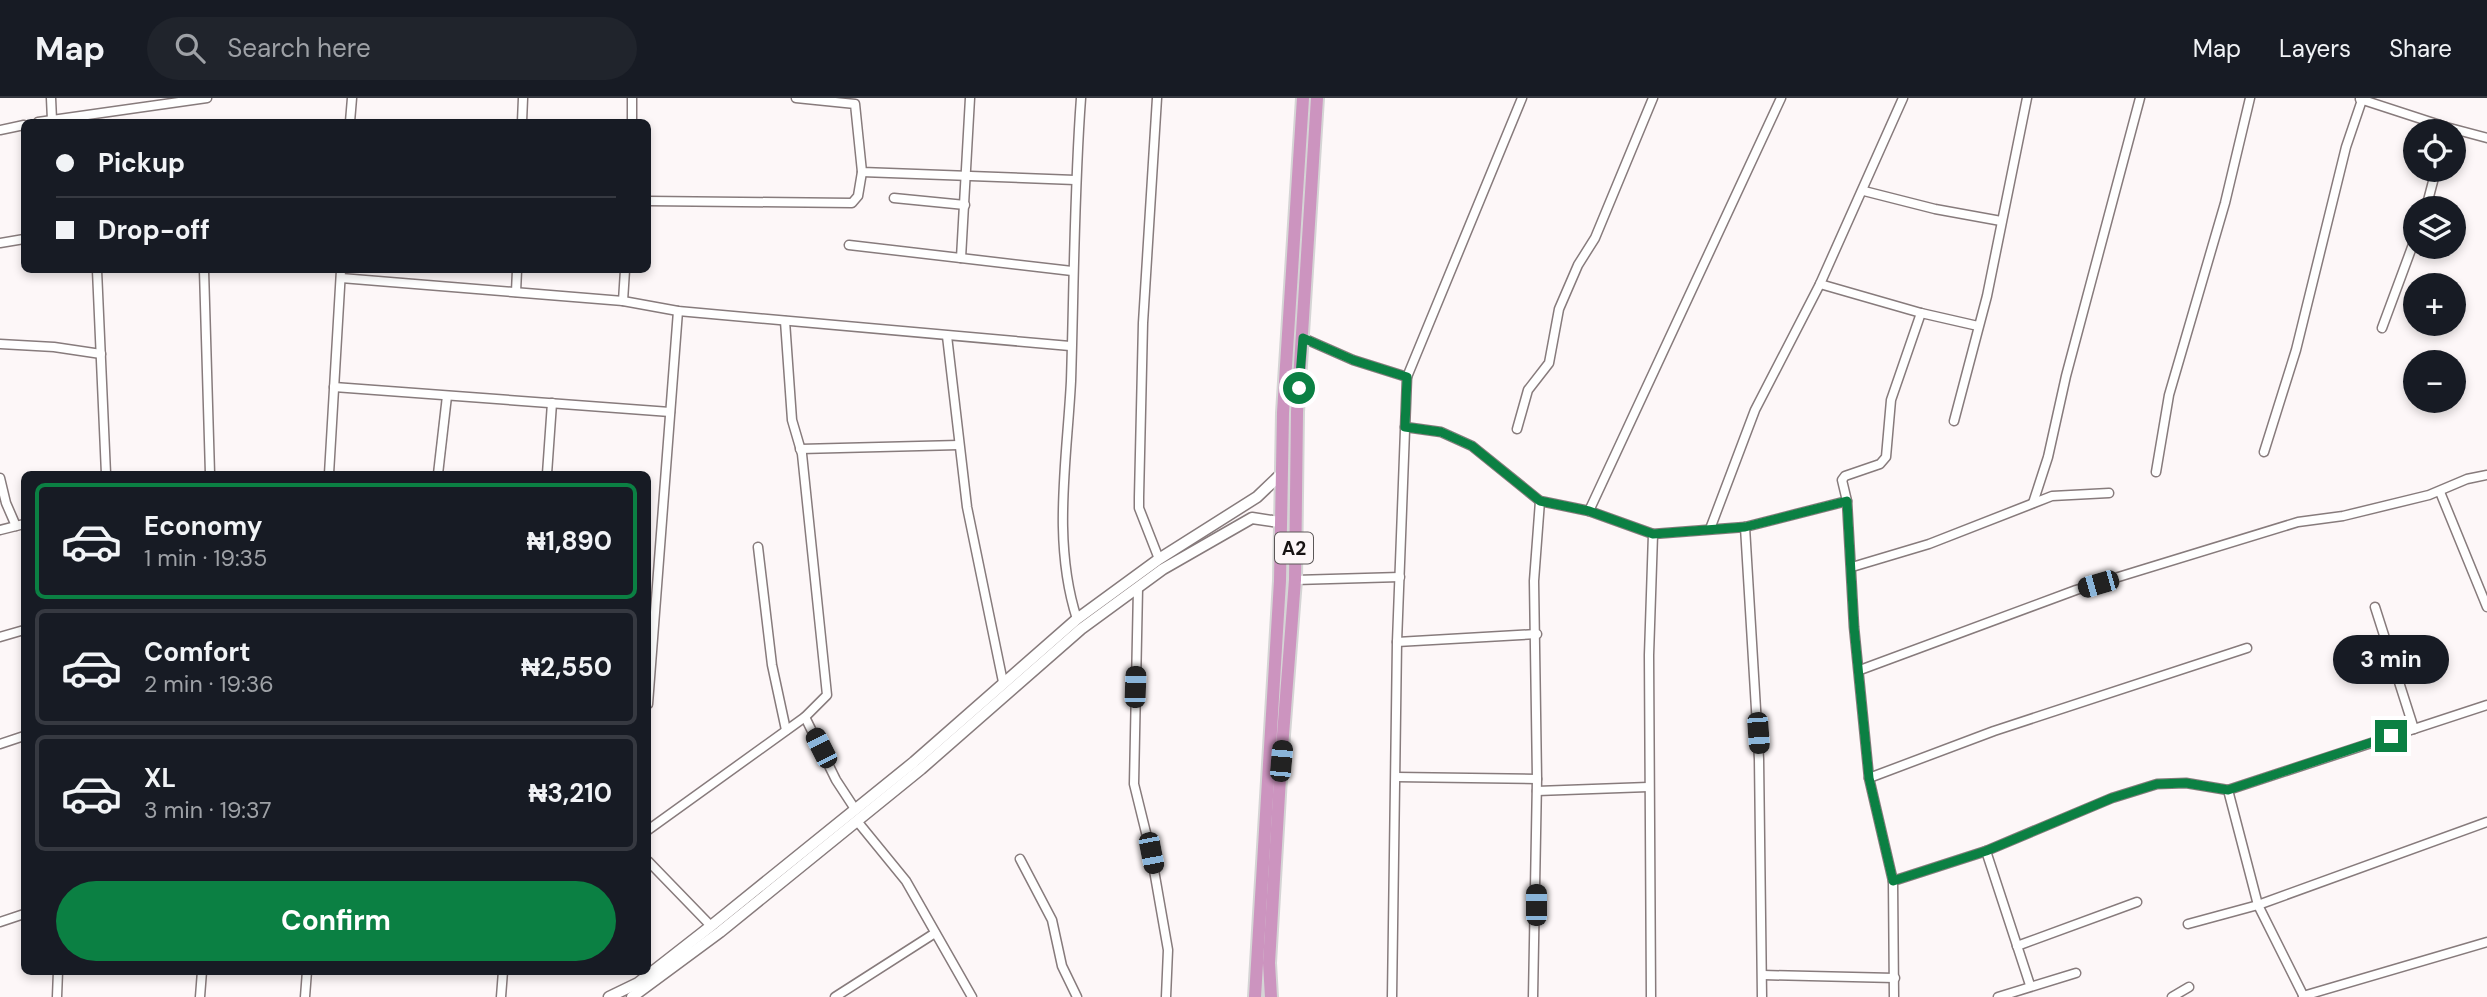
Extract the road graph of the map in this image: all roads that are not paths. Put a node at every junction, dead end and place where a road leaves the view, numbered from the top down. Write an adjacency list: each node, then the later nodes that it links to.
1 (51, 98): 23 (street)
2 (153, 98): 22 (street)
3 (207, 98): 22 (street)
4 (352, 98): 25 (street)
5 (523, 98): 26 (street)
6 (632, 98): 27 (street)
7 (796, 98): 21 (street)
8 (970, 98): 34 (street)
9 (1081, 98): 35 (street)
10 (1157, 98): 98 (street)
11 (1303, 98): 82 (highway, A2)
12 (1317, 98): 61 (highway, A2)
13 (1522, 98): 65 (street)
14 (1653, 98): 72 (street)
15 (1781, 98): 90 (street)
16 (1903, 98): 36 (street)
17 (2027, 98): 40 (street)
18 (2140, 98): 89 (street)
19 (2250, 98): 81 (street)
20 (2360, 99): 28 (street); 75 (street)
21 (855, 101): 33 (street)
22 (153, 108): 24 (street)
23 (52, 119)
24 (60, 119)
25 (350, 119)
26 (522, 119)
27 (632, 119)
28 (2417, 119)
29 (21, 126): 30 (street)
30 (0, 130)
31 (2466, 133): 32 (street)
32 (2487, 138)
33 (862, 172): 34 (street); 38 (street)
34 (968, 174): 35 (street); 39 (street)
35 (1075, 180): 46 (street)
36 (1864, 191): 40 (street); 52 (street)
37 (894, 198): 39 (street)
38 (651, 201)
39 (965, 205): 44 (street)
40 (2001, 221): 58 (street)
41 (21, 240): 42 (street)
42 (0, 243)
43 (849, 245): 44 (street)
44 (961, 258): 46 (street)
45 (2408, 259): 59 (street)
46 (1072, 271): 63 (street)
47 (97, 273): 64 (street)
48 (204, 273): 77 (street)
49 (517, 273): 53 (street)
50 (625, 273): 54 (street)
51 (341, 274): 53 (street); 66 (street)
52 (1820, 284): 56 (street); 94 (street)
53 (516, 292): 54 (street)
54 (623, 301): 55 (street)
55 (678, 311): 57 (street); 69 (street)
56 (1921, 313): 58 (street); 88 (street)
57 (785, 321): 60 (street); 74 (street)
58 (1978, 326): 70 (street)
59 (2382, 328)
60 (947, 336): 63 (street); 73 (street)
61 (1303, 338): 65 (street); 101 (highway, A2)
62 (0, 344): 64 (street)
63 (1070, 346): 106 (street)
64 (101, 354): 76 (street)
65 (1407, 377): 71 (street)
66 (334, 387): 67 (street); 78 (street)
67 (447, 397): 68 (street); 79 (street)
68 (552, 404): 69 (street); 80 (street)
69 (670, 412): 112 (street)
70 (1954, 421)
71 (1405, 427): 87 (street); 100 (street)
72 (1517, 429)
73 (959, 445): 74 (street); 116 (street)
74 (800, 449): 118 (street)
75 (2264, 452)
76 (106, 471)
77 (211, 471)
78 (329, 471)
79 (438, 471)
80 (547, 471)
81 (2156, 472)
82 (1280, 475): 91 (highway, A2); 98 (street)
83 (2487, 475): 85 (street)
84 (0, 478): 92 (street)
85 (2440, 492): 103 (street); 113 (street)
86 (2109, 493): 89 (street)
87 (1540, 501): 90 (street); 108 (street)
88 (1847, 501): 93 (street); 99 (street)
89 (2033, 503): 99 (street)
90 (1589, 511): 96 (street)
91 (1279, 522): 102 (street); 114 (highway, A2)
92 (20, 525): 95 (street)
93 (1745, 527): 94 (street); 153 (street)
94 (1710, 529): 96 (street)
95 (0, 530)
96 (1653, 534): 126 (street)
97 (758, 547): 120 (street)
98 (1159, 559): 106 (street)
99 (1852, 567): 113 (street)
100 (1400, 578): 101 (street); 110 (street)
101 (1295, 580): 115 (highway, A2)
102 (1138, 588): 130 (street); 166 (street)
103 (2485, 593): 105 (street)
104 (2375, 607): 119 (street)
105 (2487, 607)
106 (1077, 620): 116 (street)
107 (21, 631): 109 (street)
108 (1537, 634): 110 (street); 125 (street)
109 (0, 637)
110 (1397, 642): 123 (street)
111 (2246, 648): 124 (street)
112 (651, 664)
113 (1860, 670): 124 (street)
114 (1274, 681): 115 (highway); 167 (highway, A2)
115 (1288, 681): 168 (highway, A2)
116 (1003, 682): 129 (street)
117 (2487, 705): 119 (street)
118 (805, 717): 120 (street); 129 (street)
119 (2414, 729): 127 (street)
120 (786, 730): 132 (street)
121 (21, 737): 122 (street)
122 (0, 744)
123 (1396, 777): 125 (street); 169 (street)
124 (1869, 778): 136 (street)
125 (1537, 779): 128 (street)
126 (1648, 787): 128 (street); 171 (street)
127 (2228, 790): 133 (street); 138 (street)
128 (1537, 791): 170 (street)
129 (855, 809): 142 (street)
130 (857, 821): 143 (street); 162 (street)
131 (2487, 822): 138 (street)
132 (651, 828)
133 (1986, 851): 136 (street); 145 (street)
134 (1020, 859): 165 (street)
135 (651, 864): 142 (street)
136 (1893, 881): 154 (street)
137 (2137, 902): 145 (street)
138 (2258, 905): 141 (street); 176 (street)
139 (21, 915): 140 (street)
140 (0, 922)
141 (2188, 923)
142 (711, 926): 146 (street)
143 (935, 933): 163 (street); 164 (street)
144 (2487, 942): 176 (street)
145 (2017, 946): 155 (street)
146 (651, 973)
147 (2076, 973): 155 (street)
148 (58, 975): 157 (street)
149 (202, 975): 158 (street)
150 (307, 975): 159 (street)
151 (503, 975): 160 (street)
152 (648, 975): 161 (street)
153 (1763, 975): 154 (street); 172 (street)
154 (1895, 978): 173 (street)
155 (2030, 985): 174 (street)
156 (2189, 987): 175 (street)
157 (57, 997)
158 (200, 997)
159 (305, 997)
160 (500, 997)
161 (609, 997)
162 (632, 997)
163 (835, 997)
164 (972, 997)
165 (1077, 997)
166 (1166, 997)
167 (1255, 997)
168 (1271, 997)
169 (1392, 997)
170 (1533, 997)
171 (1651, 997)
172 (1762, 997)
173 (1894, 997)
174 (1998, 997)
175 (2172, 997)
176 (2304, 997)

